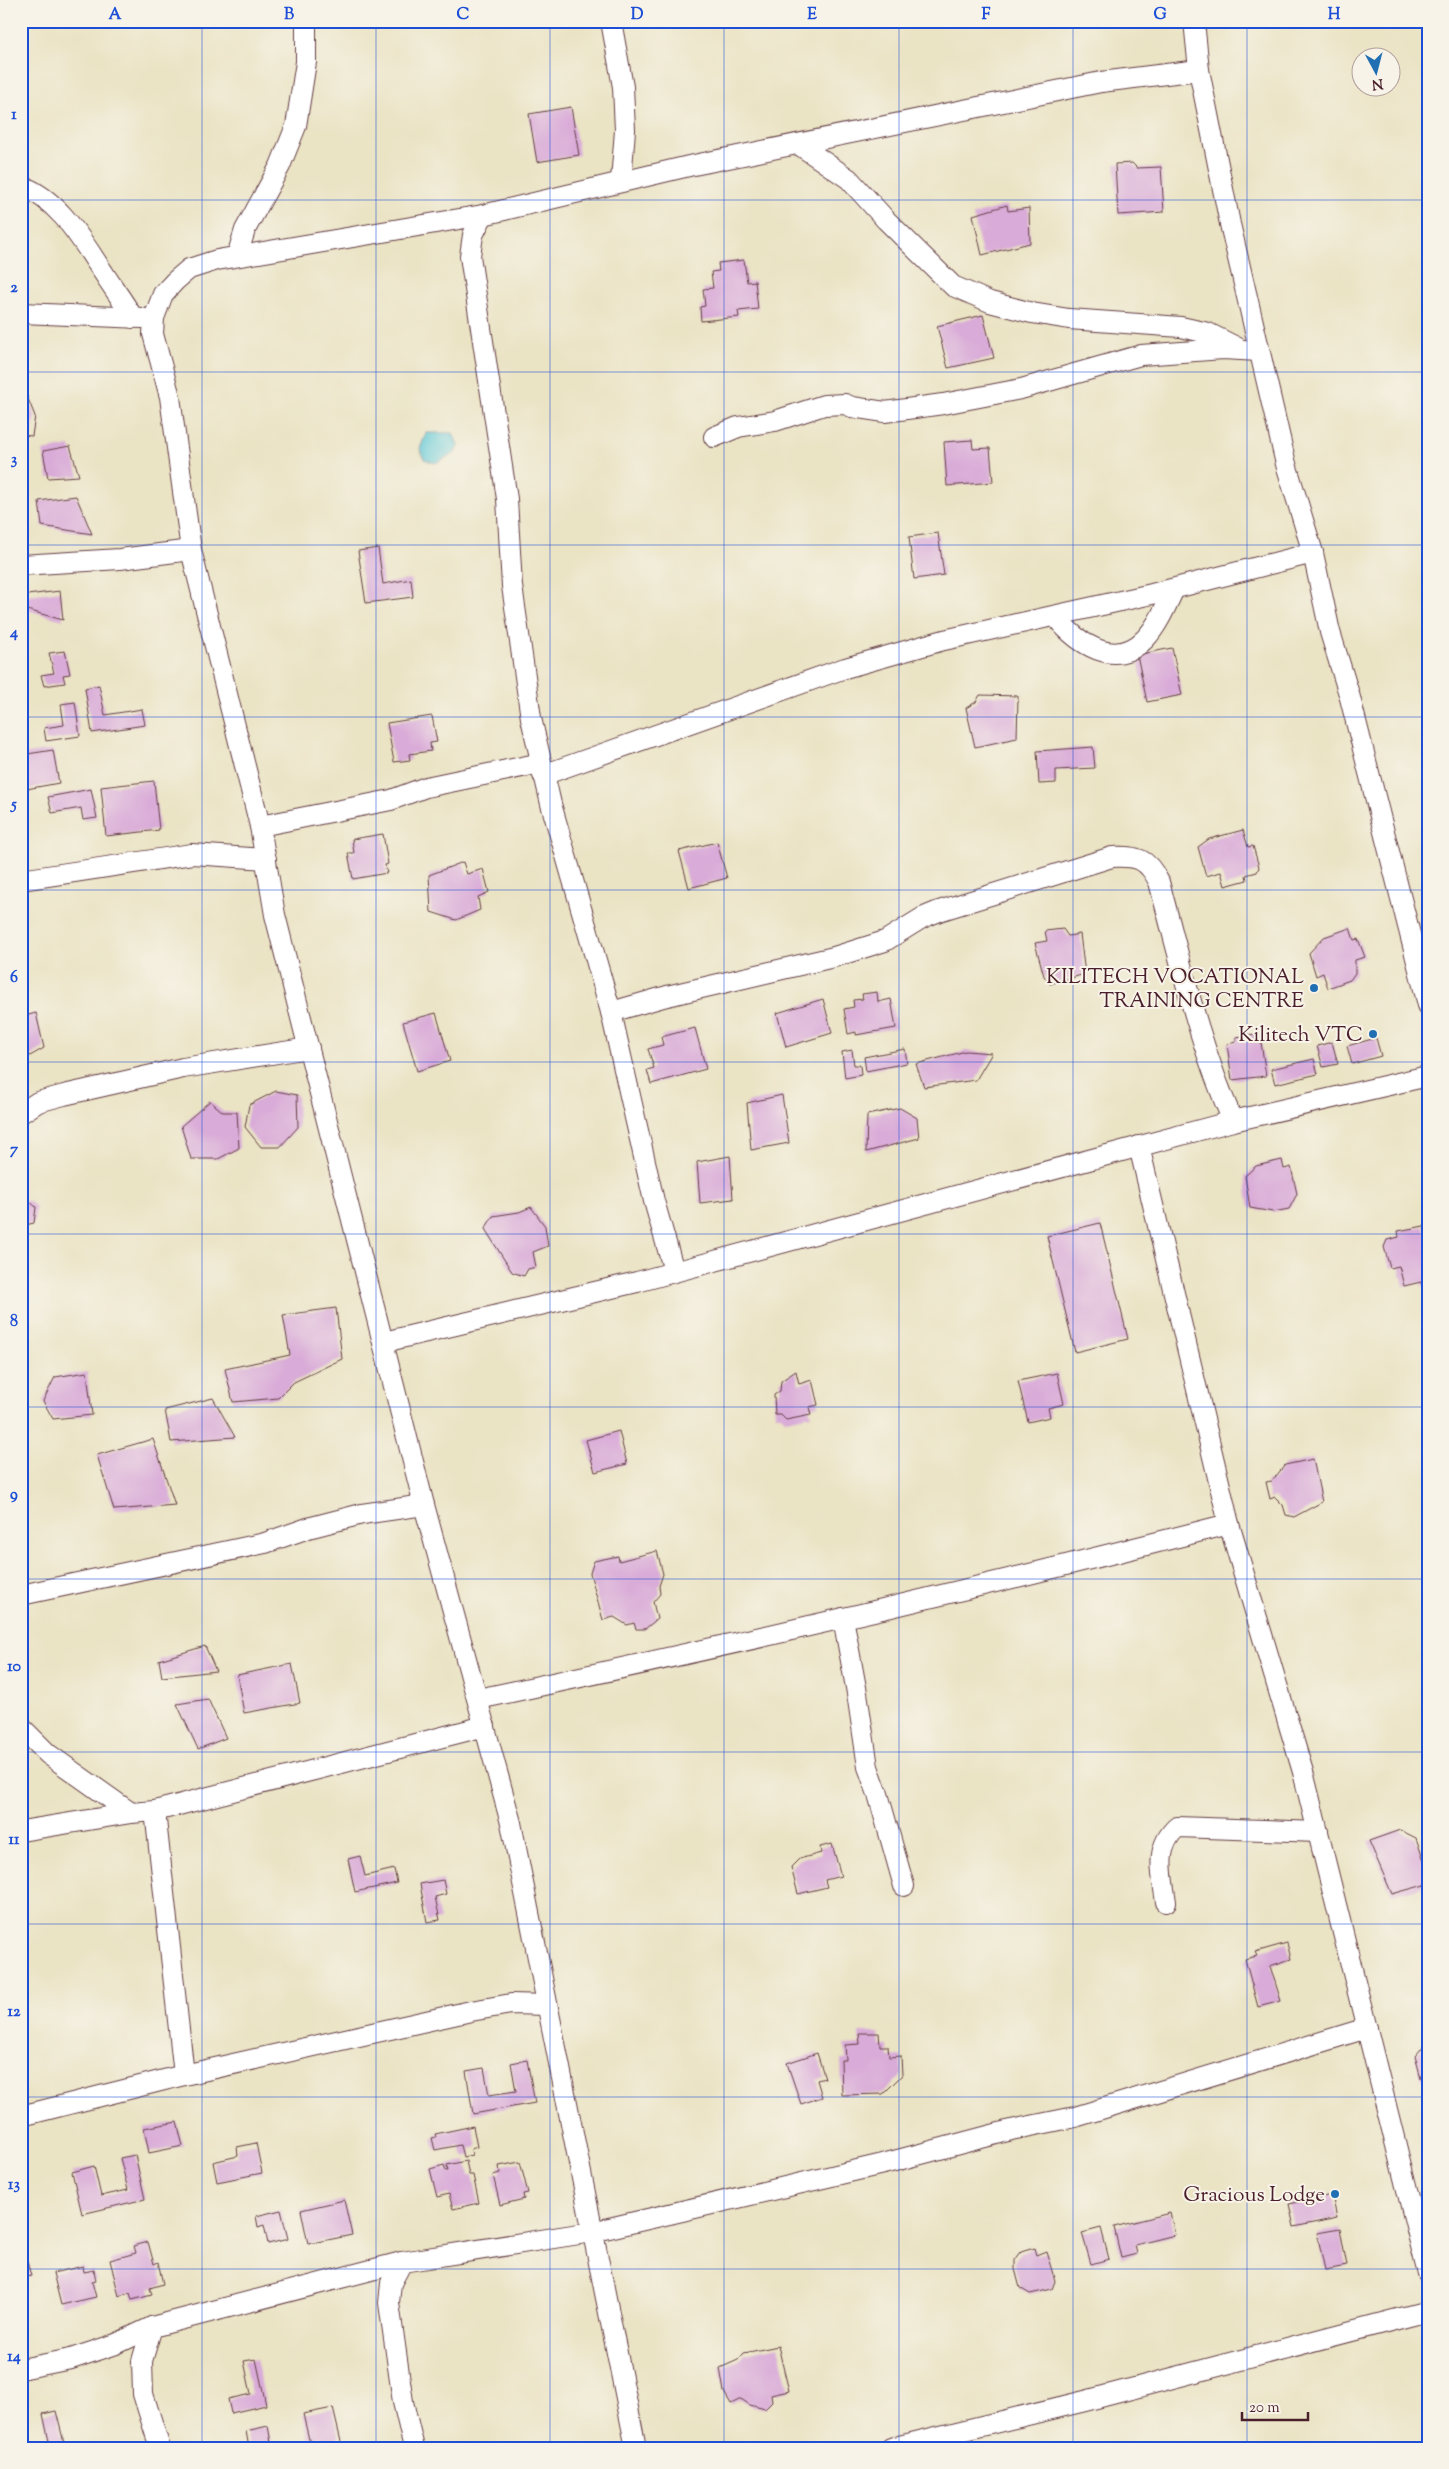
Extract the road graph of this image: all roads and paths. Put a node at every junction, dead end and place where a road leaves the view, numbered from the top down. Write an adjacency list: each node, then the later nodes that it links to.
1 (306, 21): 9 (street)
2 (611, 21): 6 (street)
3 (1194, 21): 4 (street)
4 (1199, 70): 5 (street); 13 (street)
5 (798, 144): 6 (street); 13 (street)
6 (621, 181): 8 (street)
7 (21, 186): 11 (street)
8 (483, 215): 9 (street); 20 (street)
9 (237, 256): 12 (street)
10 (21, 313): 11 (street)
11 (133, 318): 12 (street)
12 (154, 318): 15 (street)
13 (1250, 350): 14 (street); 16 (street)
14 (714, 437)
15 (191, 550): 17 (street); 21 (street)
16 (1313, 553): 18 (street); 24 (street)
17 (21, 565)
18 (1174, 589): 19 (street); 19 (street)
19 (1056, 617): 20 (street)
20 (542, 769): 21 (street); 25 (street)
21 (260, 826): 22 (street)
22 (266, 859): 23 (street); 26 (street)
23 (21, 880)
24 (1428, 1005)
25 (611, 1012): 29 (street); 31 (street)
26 (309, 1048): 28 (street); 32 (street)
27 (1428, 1076): 29 (street)
28 (21, 1113)
29 (1233, 1121): 30 (street)
30 (1139, 1146): 31 (street); 34 (street)
31 (674, 1271): 32 (street)
32 (384, 1342): 33 (street)
33 (424, 1505): 35 (street); 37 (street)
34 (1229, 1524): 36 (street); 43 (street)
35 (21, 1595)
36 (843, 1618): 37 (street); 44 (street)
37 (478, 1699): 38 (street)
38 (485, 1726): 40 (street); 46 (street)
39 (21, 1727): 41 (street)
40 (155, 1811): 41 (street); 48 (street)
41 (131, 1813): 42 (street)
42 (21, 1830)
43 (1318, 1832): 45 (street); 47 (street)
44 (904, 1886)
45 (1166, 1902)
46 (547, 2005): 48 (street); 50 (street)
47 (1366, 2028): 50 (street); 52 (street)
48 (184, 2075): 49 (street)
49 (21, 2116)
50 (592, 2232): 51 (street); 58 (street)
51 (402, 2262): 54 (street); 57 (street)
52 (1428, 2274)
53 (1428, 2311): 59 (street)
54 (152, 2327): 55 (street); 56 (street)
55 (21, 2369)
56 (160, 2448)
57 (414, 2448)
58 (636, 2448)
59 (891, 2448)

